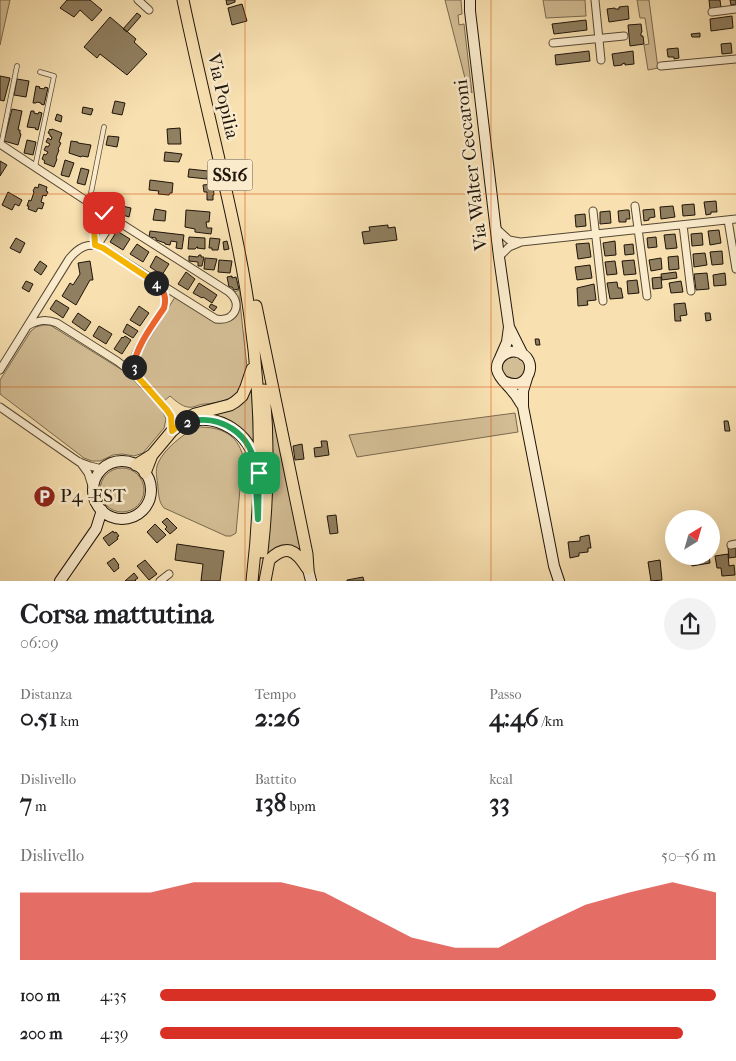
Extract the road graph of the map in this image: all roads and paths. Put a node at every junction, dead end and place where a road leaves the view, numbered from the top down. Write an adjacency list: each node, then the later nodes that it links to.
1 (138, 0): 7 (street)
2 (183, 0): 38 (main road, Via Popilia / SS16)
3 (190, 0): 38 (main road, Via Popilia / SS16)
4 (470, 0): 27 (street, Via Walter Ceccaroni)
5 (595, 0): 10 (street)
6 (736, 9): 8 (street)
7 (149, 10)
8 (712, 12)
9 (624, 36): 10 (street)
10 (599, 38): 11 (street); 13 (street)
11 (553, 43)
12 (736, 59): 15 (street)
13 (601, 60)
14 (17, 66): 18 (lane)
15 (661, 66)
16 (40, 72): 19 (lane)
17 (104, 127): 20 (lane)
18 (0, 144): 19 (street)
19 (35, 167): 20 (street)
20 (89, 203): 23 (street)
21 (635, 206): 28 (street)
22 (593, 211): 29 (street)
23 (104, 213): 24 (street); 31 (street)
24 (114, 219): 31 (street); 34 (street)
25 (732, 219): 26 (street); 33 (street)
26 (683, 225): 28 (street); 35 (street)
27 (497, 229): 30 (street); 32 (street, Via Walter Ceccaroni)
28 (638, 229): 29 (street); 36 (street)
29 (596, 234): 30 (street); 37 (street)
30 (521, 242): 32 (street)
31 (97, 246): 34 (street); 39 (street)
32 (499, 257): 40 (street, Via Walter Ceccaroni)
33 (736, 269)
34 (156, 282): 45 (street)
35 (692, 291)
36 (647, 296)
37 (603, 301)
38 (254, 317): 42 (main road, SS16); 60 (main road); 65 (main road, SS16)
39 (28, 325): 44 (street); 45 (street)
40 (509, 327): 41 (street, Via Walter Ceccaroni); 43 (street, Via Walter Ceccaroni)
41 (524, 355): 43 (street); 46 (street, Via Walter Ceccaroni)
42 (254, 358): 50 (main road); 58 (main road, SS16)
43 (500, 358): 47 (street, Via Walter Ceccaroni)
44 (0, 370)
45 (137, 376): 51 (street)
46 (527, 378): 47 (street); 49 (street, Via Walter Ceccaroni)
47 (504, 381): 49 (street)
48 (0, 407): 52 (street)
49 (522, 407): 68 (street)
50 (181, 424): 51 (main road); 58 (main road)
51 (172, 431): 54 (main road)
52 (80, 462): 53 (street); 55 (street)
53 (102, 469): 54 (street); 55 (street)
54 (141, 469): 57 (street)
55 (93, 489): 56 (street)
56 (102, 510): 57 (street); 59 (street)
57 (114, 518): 59 (street)
58 (258, 519): 64 (main road, SS16)
59 (96, 530): 62 (street)
60 (308, 569): 66 (main road); 67 (street)
61 (168, 574): 63 (street)
62 (60, 581)
63 (160, 581)
64 (252, 581)
65 (259, 581)
66 (265, 581)
67 (311, 581)
68 (559, 581)

